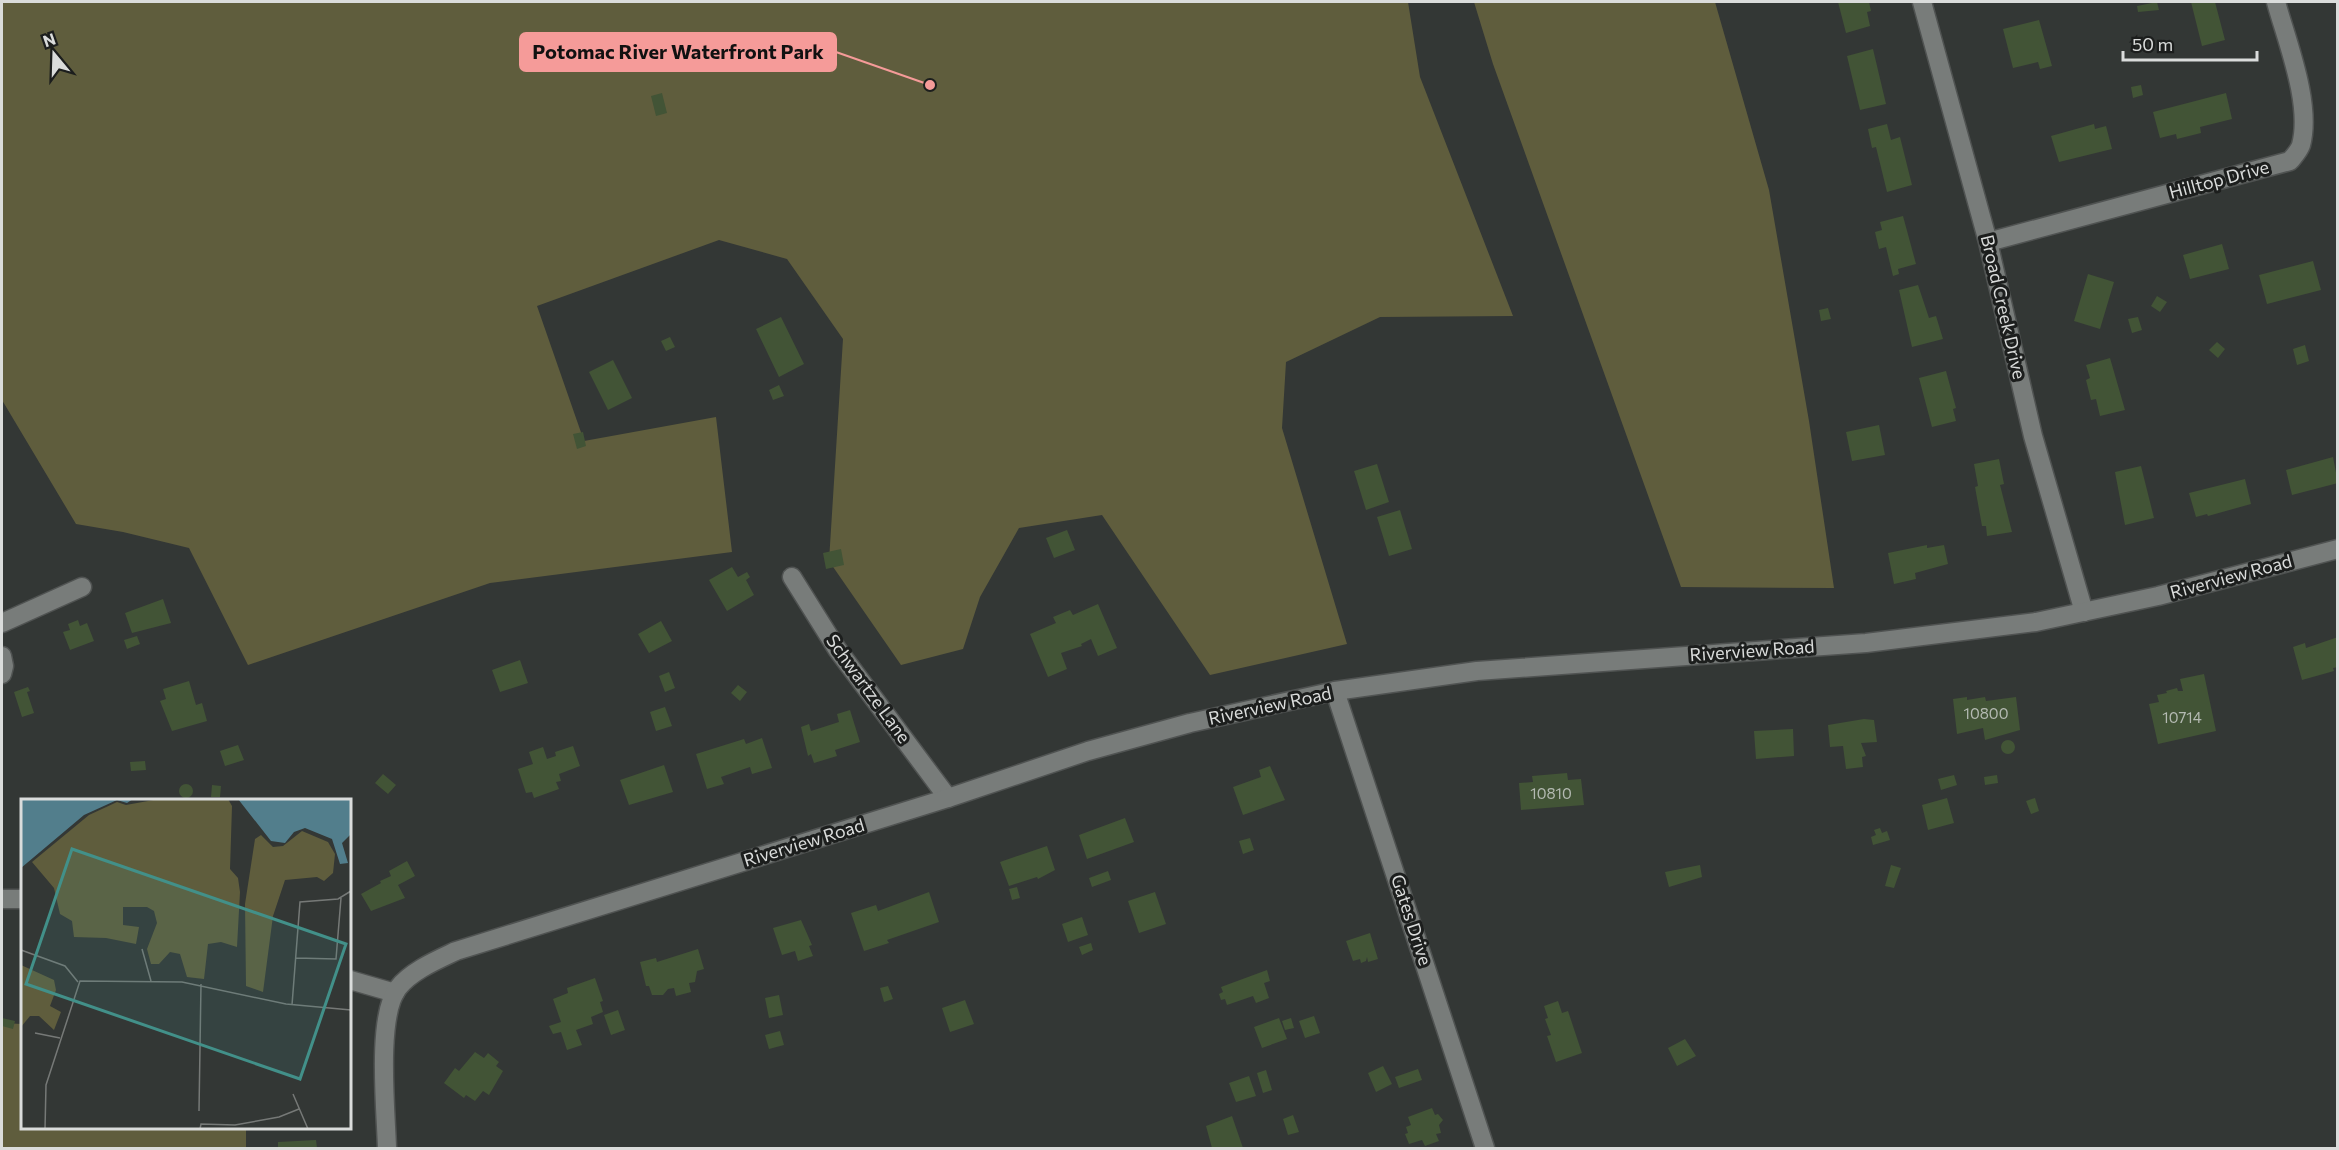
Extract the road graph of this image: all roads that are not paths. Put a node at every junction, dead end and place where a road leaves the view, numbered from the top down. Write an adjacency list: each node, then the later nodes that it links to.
1 (1922, 2): 3 (street, Broad Creek Drive)
2 (2276, 2): 3 (street, Hilltop Drive)
3 (1988, 242): 7 (street, Broad Creek Drive)
4 (2337, 549): 7 (street, Riverview Road)
5 (792, 577): 12 (street, Schwartze Lane)
6 (82, 587): 8 (street)
7 (2084, 612): 11 (street, Riverview Road)
8 (2, 623)
9 (2, 656): 10 (street)
10 (2, 674)
11 (1335, 691): 12 (street, Riverview Road); 18 (street, Gates Drive)
12 (948, 798): 16 (street, Riverview Road)
13 (2, 899): 14 (street)
14 (21, 899)
15 (351, 980): 16 (street)
16 (394, 993): 17 (street)
17 (387, 1149)
18 (1485, 1149)

